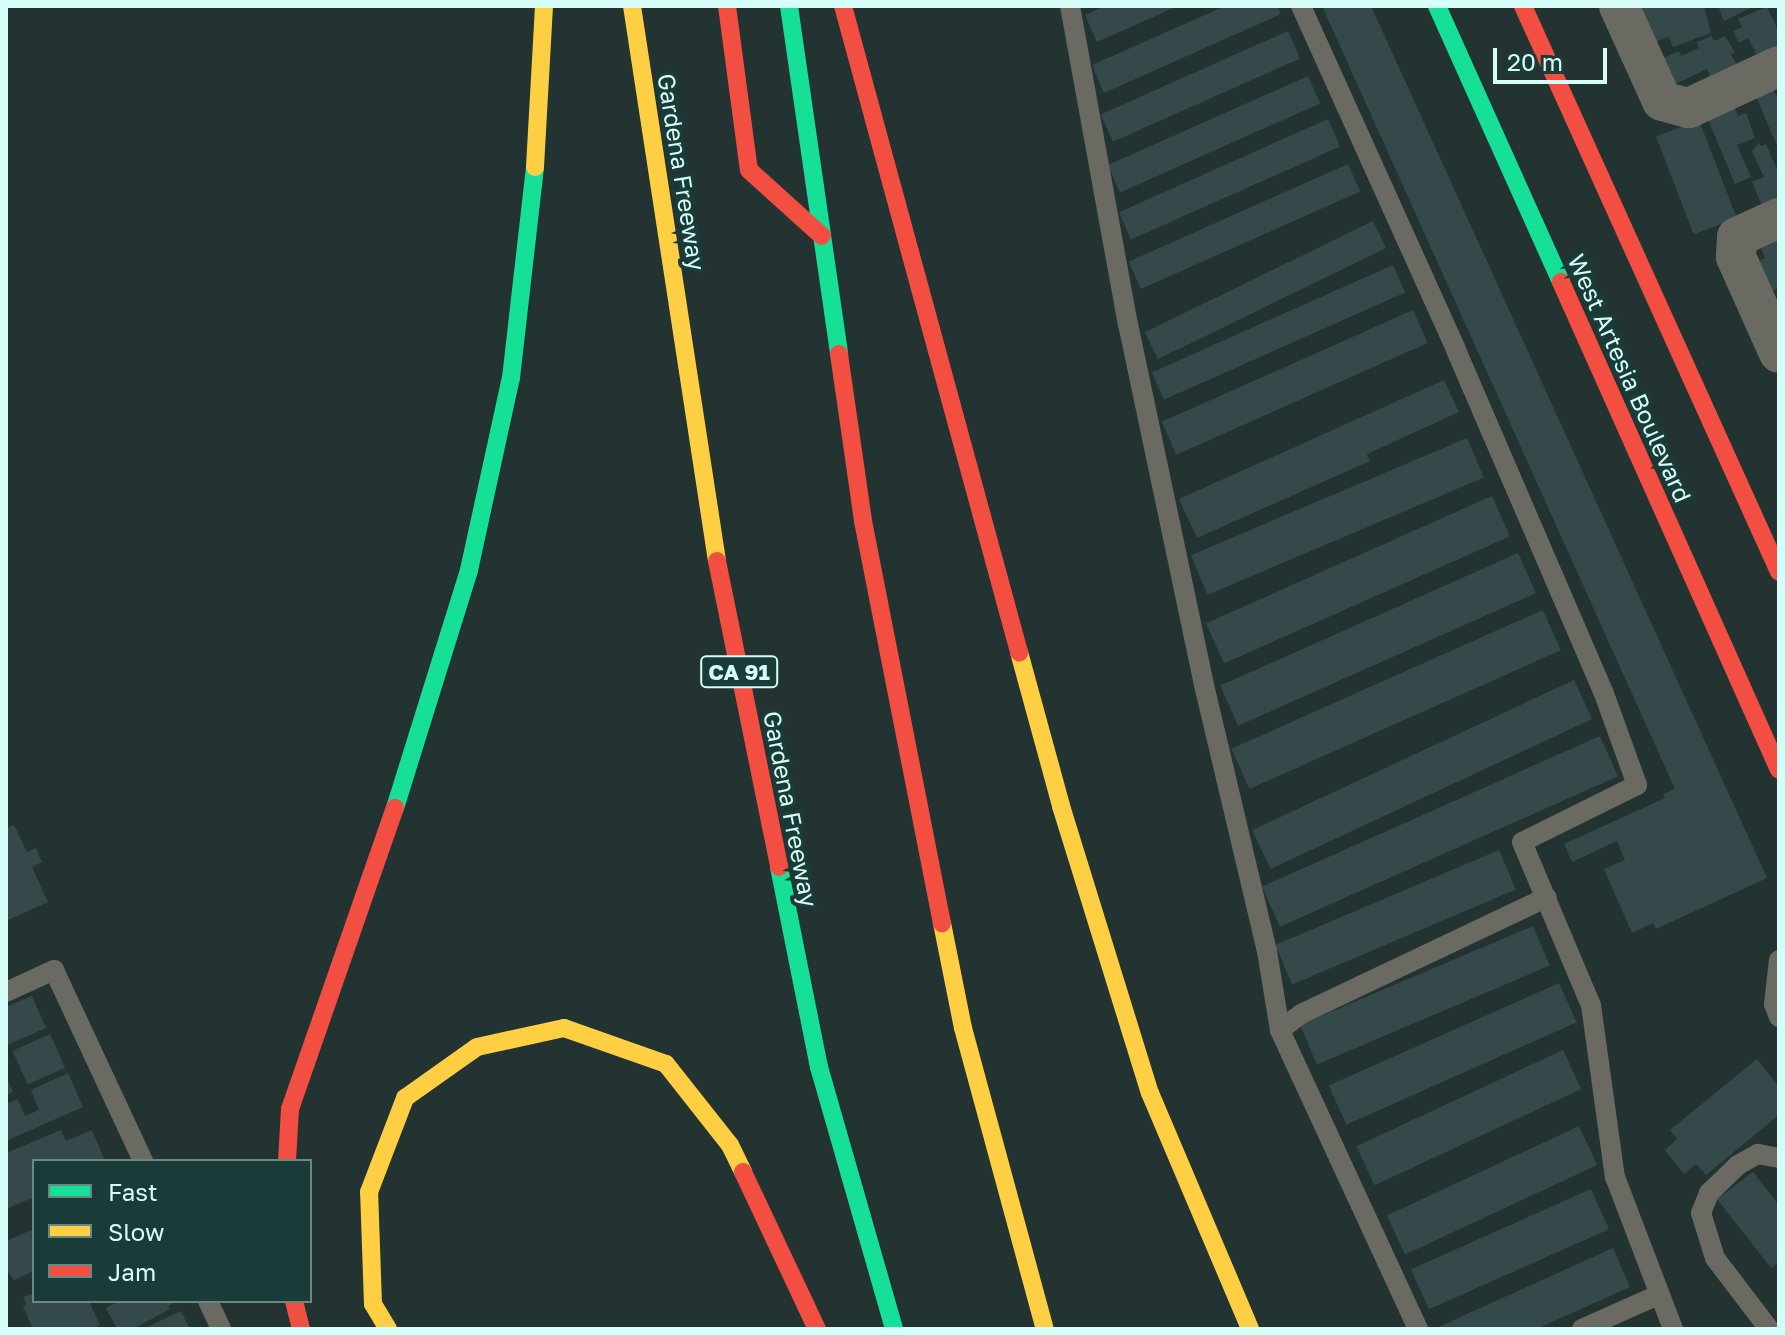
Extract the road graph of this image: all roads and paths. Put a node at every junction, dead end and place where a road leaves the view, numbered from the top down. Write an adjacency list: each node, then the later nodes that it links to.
1 (544, 6): 24 (main road)
2 (632, 6): 32 (main road, Gardena Freeway / CA 91)
3 (727, 6): 13 (main road)
4 (789, 6): 13 (main road)
5 (843, 6): 34 (main road)
6 (1070, 6): 21 (lane)
7 (1301, 6): 17 (lane)
8 (1437, 6): 16 (main road, West Artesia Boulevard)
9 (1523, 6): 15 (main road)
10 (1619, 6): 11 (street)
11 (1779, 66)
12 (1779, 218): 14 (street)
13 (822, 236): 33 (main road)
14 (1779, 353)
15 (1779, 572)
16 (1779, 770)
17 (1547, 897): 21 (lane); 25 (lane)
18 (1779, 960): 20 (lane)
19 (6, 992): 23 (lane)
20 (1779, 1017)
21 (1280, 1030): 35 (lane)
22 (1778, 1156): 38 (lane)
23 (142, 1159)
24 (287, 1159)
25 (1658, 1295): 36 (lane); 37 (lane)
26 (209, 1303): 28 (lane)
27 (294, 1303): 29 (main road)
28 (221, 1329)
29 (301, 1329)
30 (388, 1329): 31 (main road)
31 (817, 1329)
32 (894, 1329)
33 (1045, 1329)
34 (1250, 1329)
35 (1418, 1329)
36 (1582, 1329)
37 (1673, 1329)
38 (1769, 1329)

